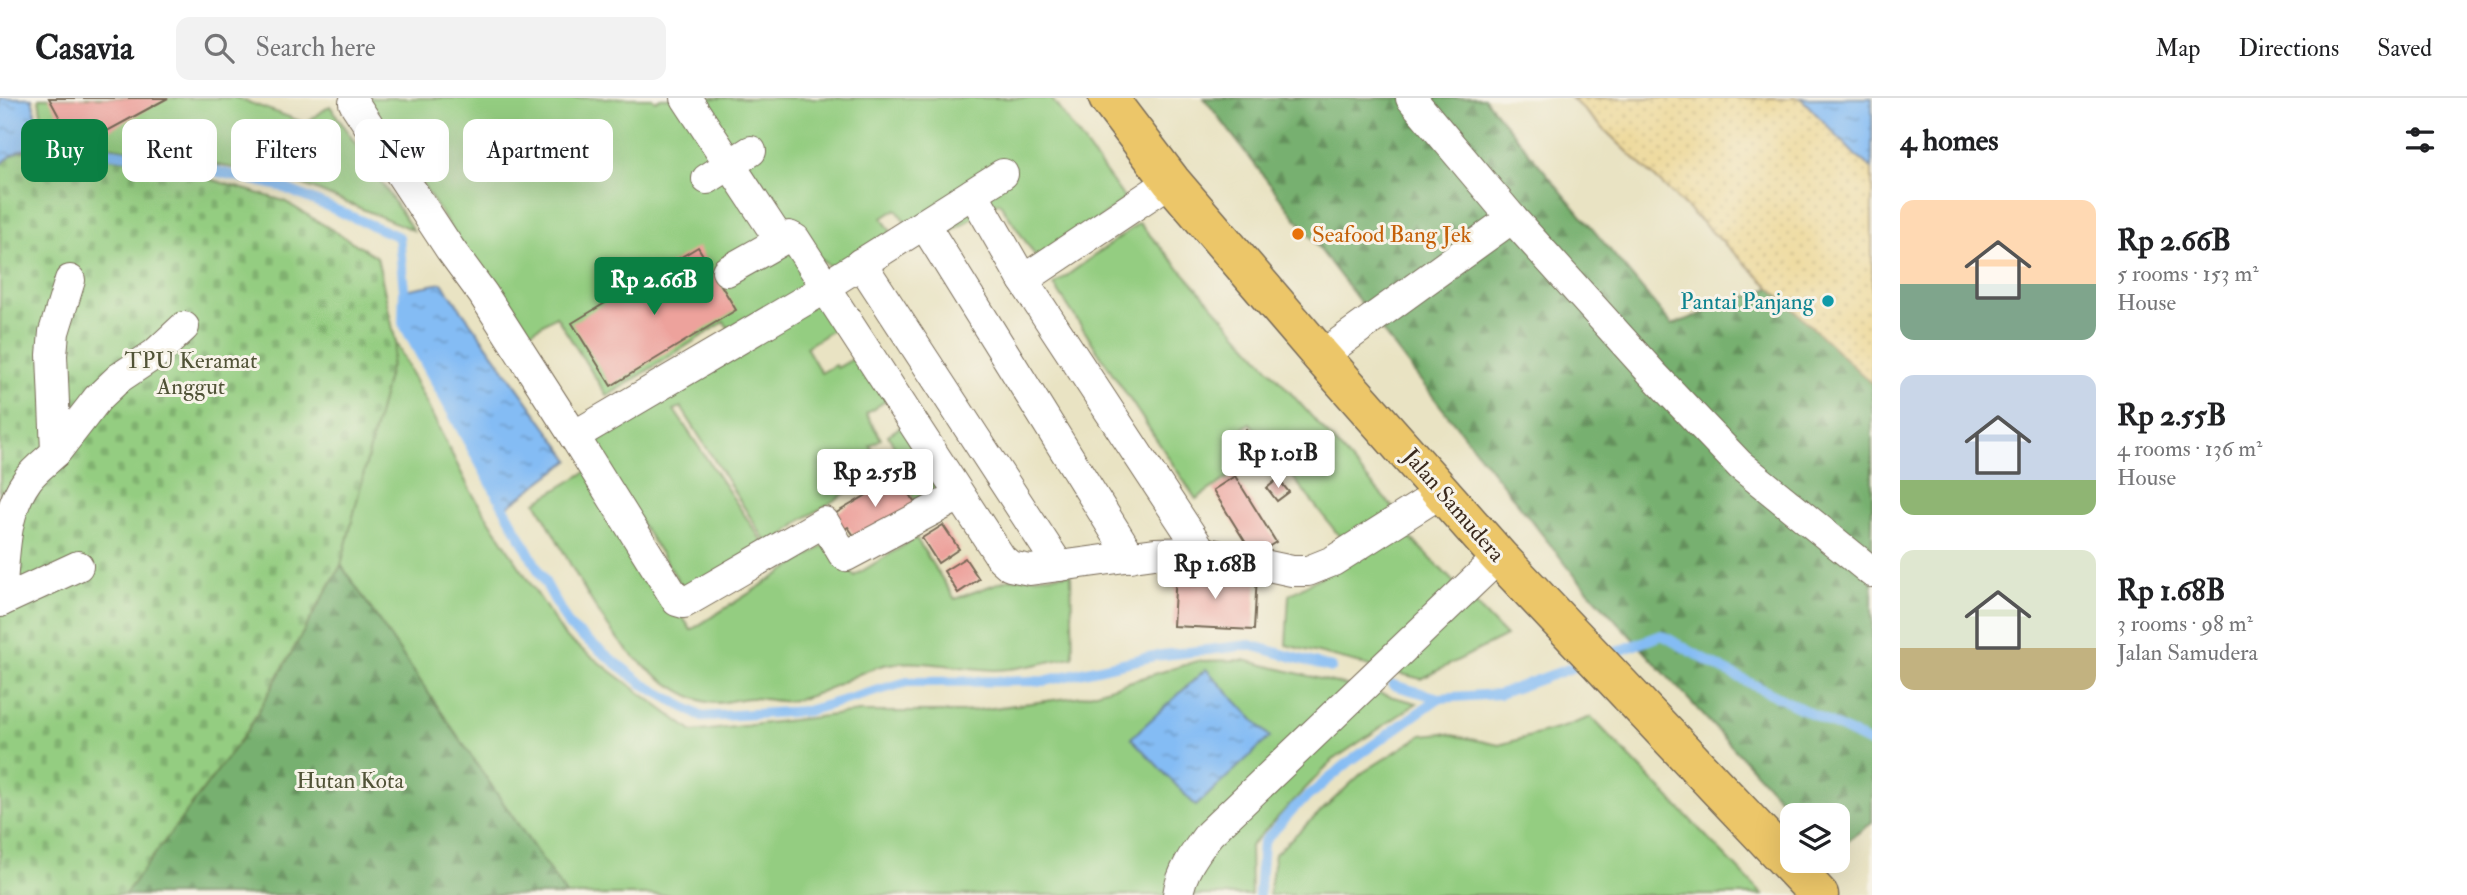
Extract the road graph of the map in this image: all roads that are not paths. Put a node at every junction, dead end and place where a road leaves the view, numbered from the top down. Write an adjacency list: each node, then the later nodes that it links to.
1 (686, 98): 10 (lane)
2 (1108, 98): 6 (main road, Jalan Samudera)
3 (1411, 98): 8 (lane)
4 (354, 103): 17 (lane)
5 (1003, 174): 7 (lane)
6 (1171, 181): 13 (lane); 16 (main road, Jalan Samudera)
7 (973, 193): 9 (lane); 13 (lane)
8 (1512, 218): 16 (lane); 26 (lane)
9 (908, 232): 14 (lane); 22 (lane)
10 (779, 239): 11 (lane); 14 (lane)
11 (727, 271)
12 (70, 280): 18 (lane)
13 (1023, 280): 21 (lane)
14 (833, 283): 17 (lane); 20 (lane); 25 (lane)
15 (184, 327): 18 (lane)
16 (1321, 356): 19 (main road, Jalan Samudera)
17 (574, 436): 20 (lane)
18 (56, 452): 27 (lane)
19 (1442, 492): 21 (lane); 23 (main road, Jalan Samudera)
20 (959, 496): 25 (lane)
21 (1202, 552): 22 (lane)
22 (1131, 556): 25 (lane)
23 (1499, 557): 28 (lane); 29 (main road, Jalan Samudera)
24 (78, 566): 27 (lane)
25 (1059, 566)
26 (1872, 572)
27 (0, 602)
28 (1178, 895)
29 (1819, 895)

